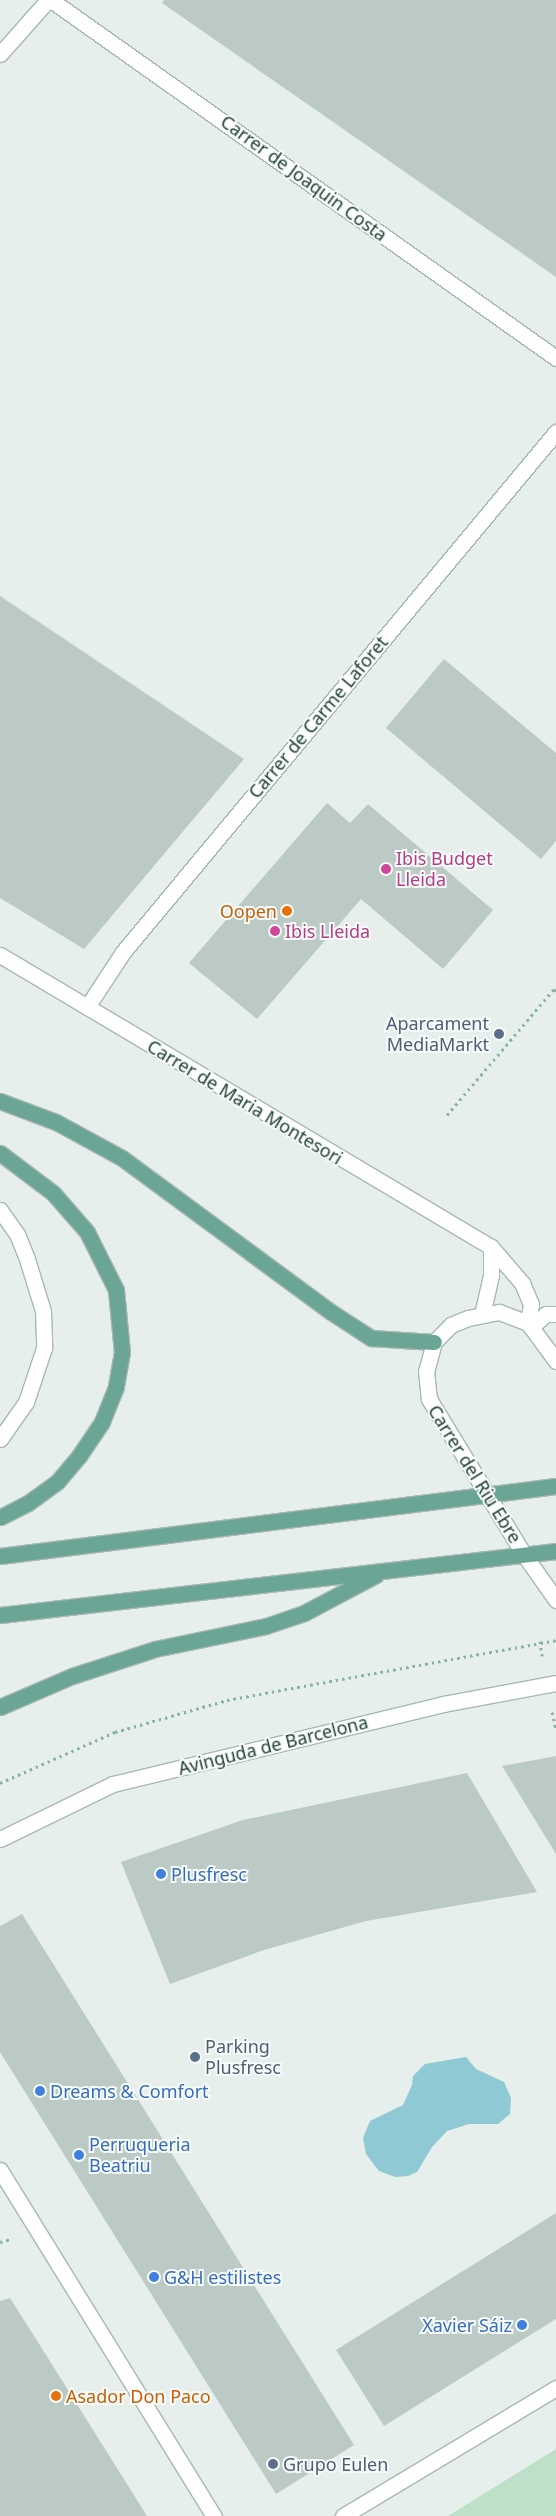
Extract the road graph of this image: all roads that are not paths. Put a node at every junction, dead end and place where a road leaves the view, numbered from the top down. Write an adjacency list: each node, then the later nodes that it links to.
1 (50, 0): 2 (street); 3 (street, Carrer de Joaquin Costa)
2 (0, 54)
3 (556, 358)
4 (556, 432): 6 (street, Carrer de Carme Laforet)
5 (0, 955): 6 (street, Carrer de Maria Montesori)
6 (87, 1007): 10 (street, Carrer de Maria Montesori)
7 (0, 1101): 14 (main road)
8 (0, 1153): 19 (main road)
9 (0, 1210): 16 (street)
10 (490, 1247): 12 (street); 13 (street, Carrer de Maria Montesori)
11 (556, 1314): 13 (street)
12 (482, 1315): 13 (street); 14 (street)
13 (530, 1325): 15 (street)
14 (434, 1342): 18 (street, Carrer del Riu Ebre)
15 (556, 1361)
16 (0, 1439)
17 (556, 1486): 18 (main road)
18 (485, 1493): 21 (main road); 22 (street, Carrer del Riu Ebre)
19 (0, 1517)
20 (556, 1551): 22 (main road)
21 (0, 1556)
22 (525, 1556): 23 (main road); 24 (street, Carrer del Riu Ebre)
23 (382, 1572): 25 (main road); 27 (main road)
24 (556, 1600)
25 (0, 1615)
26 (556, 1683): 28 (street, Avinguda de Barcelona)
27 (0, 1707)
28 (0, 1839)
29 (0, 2170): 31 (street)
30 (556, 2388): 32 (street)
31 (214, 2516)
32 (343, 2516)

